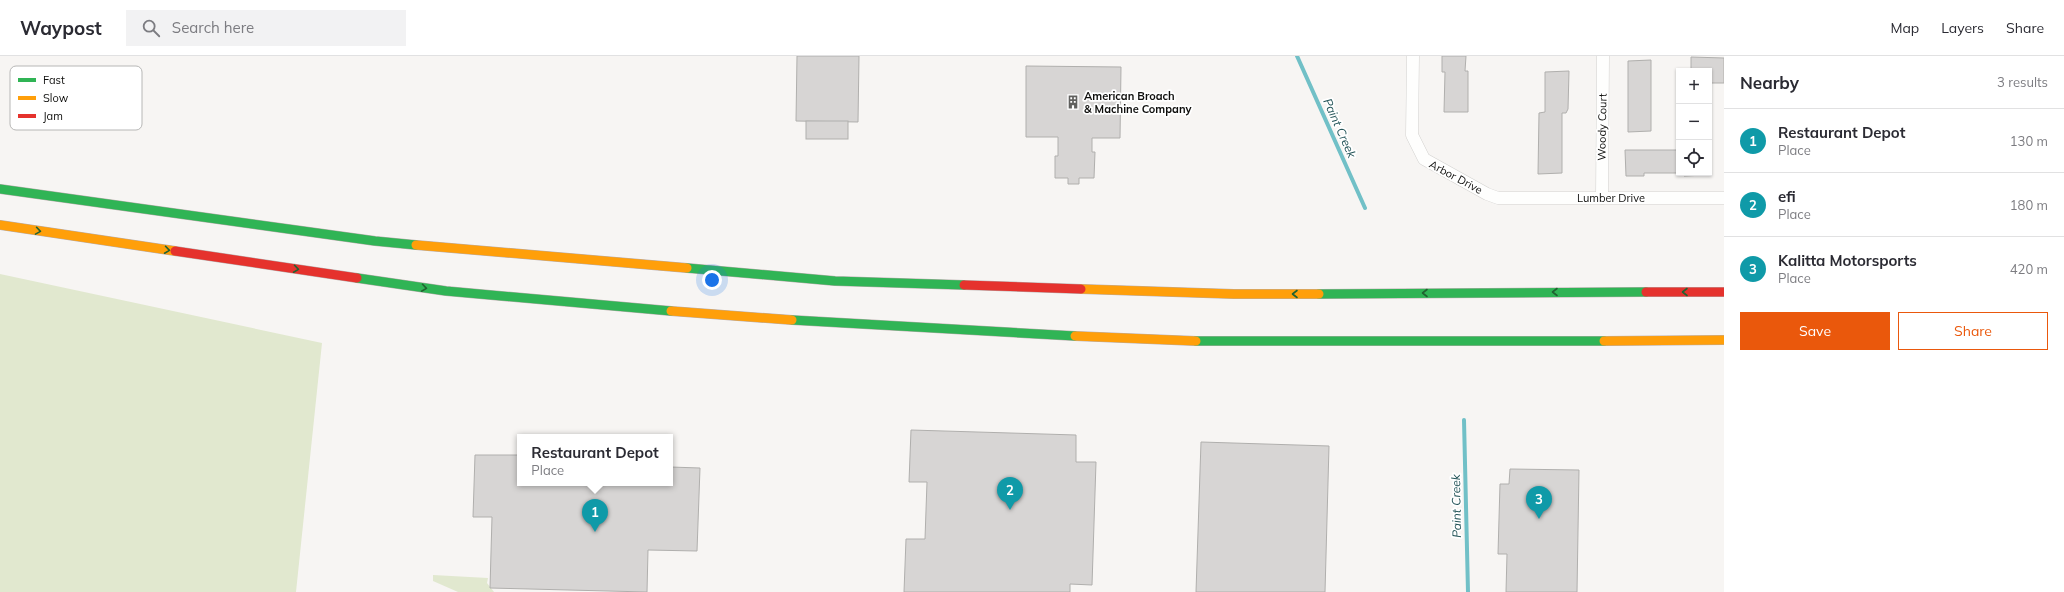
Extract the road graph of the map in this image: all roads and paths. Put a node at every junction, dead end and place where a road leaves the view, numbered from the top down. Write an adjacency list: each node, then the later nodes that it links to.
1 (1413, 56): 4 (street, Arbor Drive)
2 (1603, 56): 5 (street, Woody Court)
3 (0, 189): 8 (highway, one-way to 3)
4 (1498, 198): 5 (street, Lumber Drive)
5 (1602, 198): 6 (street, Lumber Drive)
6 (1724, 198)
7 (0, 224): 9 (highway, one-way to 9)
8 (1724, 292)
9 (1724, 340)

